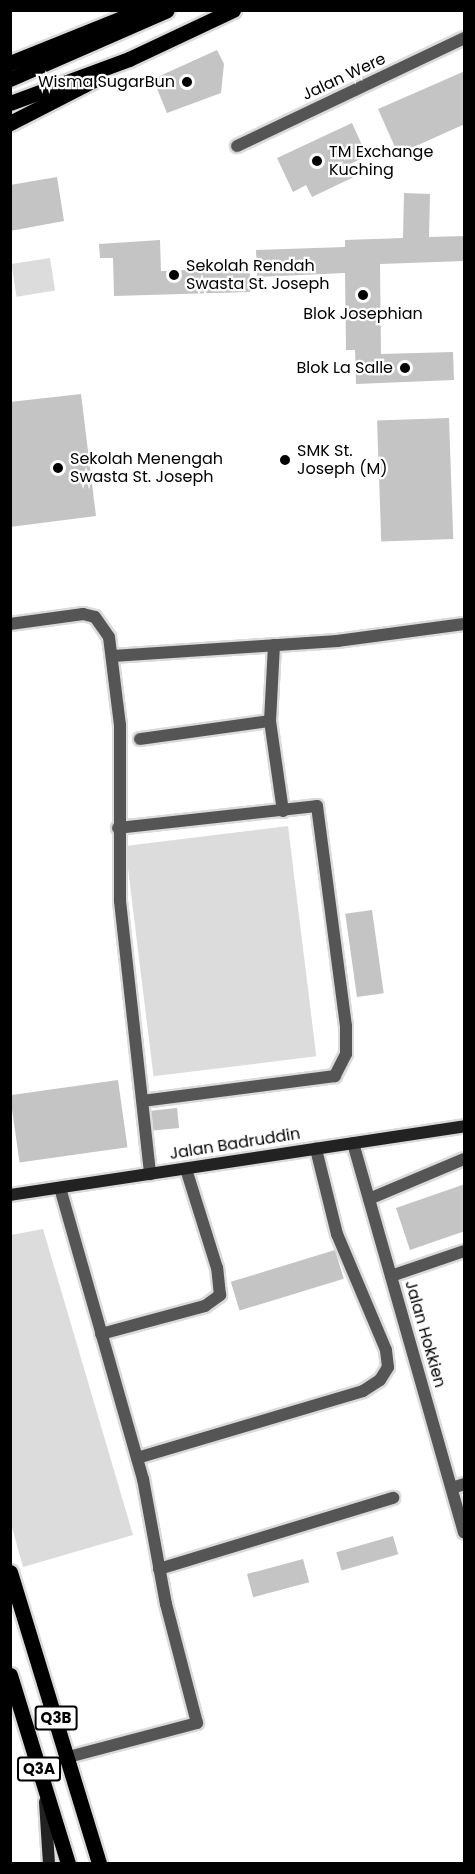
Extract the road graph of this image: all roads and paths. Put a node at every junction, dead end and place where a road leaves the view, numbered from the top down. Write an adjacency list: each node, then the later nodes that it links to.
1 (142, 10): 6 (main road)
2 (166, 10): 7 (main road)
3 (233, 10): 5 (main road)
4 (465, 38): 10 (street, Jalan Were)
5 (129, 59): 8 (main road); 9 (main road)
6 (10, 63)
7 (10, 79)
8 (10, 103)
9 (10, 123)
10 (237, 146)
11 (10, 624): 14 (street)
12 (465, 624): 13 (street)
13 (274, 645): 14 (street); 15 (street)
14 (113, 656): 18 (street)
15 (270, 721): 16 (street); 17 (street)
16 (140, 739)
17 (283, 811): 18 (street); 19 (street)
18 (118, 828): 19 (street)
19 (144, 1101): 25 (street)
20 (465, 1126): 21 (main road, Jalan Badruddin)
21 (353, 1143): 22 (main road, Jalan Badruddin); 28 (street, Jalan Hokkien)
22 (316, 1149): 24 (main road, Jalan Badruddin); 32 (street)
23 (465, 1159): 28 (street)
24 (186, 1168): 25 (main road, Jalan Badruddin); 31 (street)
25 (150, 1174): 26 (main road, Jalan Badruddin)
26 (60, 1188): 27 (main road, Jalan Badruddin); 31 (street)
27 (10, 1195)
28 (369, 1199): 30 (street, Jalan Hokkien)
29 (465, 1251): 30 (street)
30 (391, 1276): 34 (street, Jalan Hokkien)
31 (101, 1334): 32 (street)
32 (137, 1458): 37 (street)
33 (465, 1484): 34 (street)
34 (452, 1488): 36 (street, Jalan Hokkien)
35 (393, 1498): 37 (street)
36 (465, 1533)
37 (159, 1569): 40 (street)
38 (10, 1572): 40 (main road, Q3B)
39 (10, 1675): 41 (main road, Q3A)
40 (68, 1757): 44 (main road, Q3B)
41 (44, 1787): 42 (main road); 43 (main road, Q3A)
42 (49, 1863)
43 (68, 1863)
44 (99, 1863)

